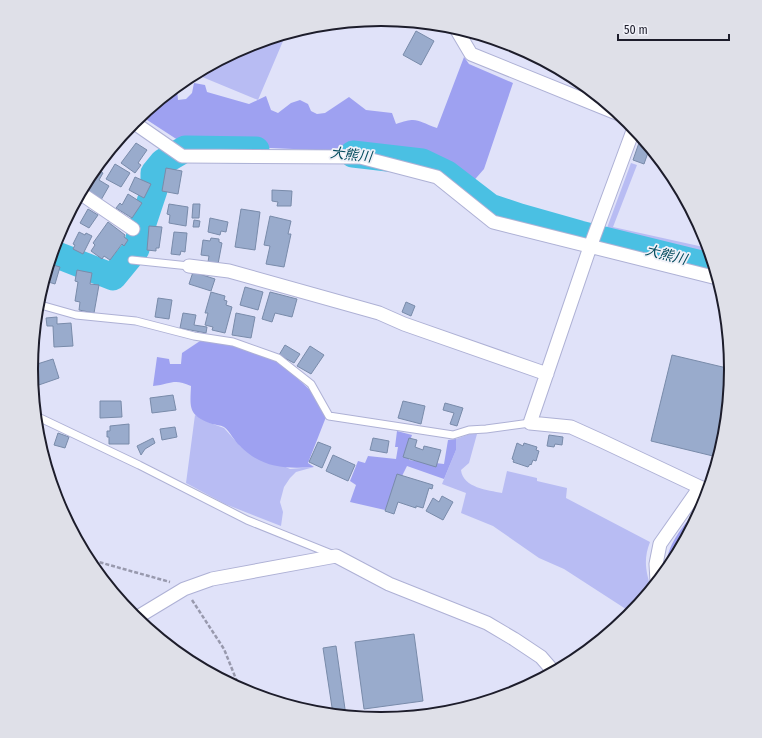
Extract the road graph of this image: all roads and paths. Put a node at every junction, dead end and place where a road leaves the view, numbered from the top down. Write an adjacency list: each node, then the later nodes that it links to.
1 (461, 36): 2 (street)
2 (602, 107)
3 (138, 126): 7 (street)
4 (632, 135): 7 (street)
5 (85, 196): 6 (street)
6 (133, 230)
7 (590, 247): 10 (street); 12 (street)
8 (132, 260): 9 (lane)
9 (189, 266): 12 (street)
10 (711, 277)
11 (44, 306): 14 (lane)
12 (547, 374): 14 (street)
13 (42, 419): 17 (lane)
14 (530, 423): 15 (street)
15 (702, 488)
16 (701, 493): 18 (street)
17 (336, 556): 19 (street); 20 (street)
18 (657, 572)
19 (141, 615)
20 (550, 667)

